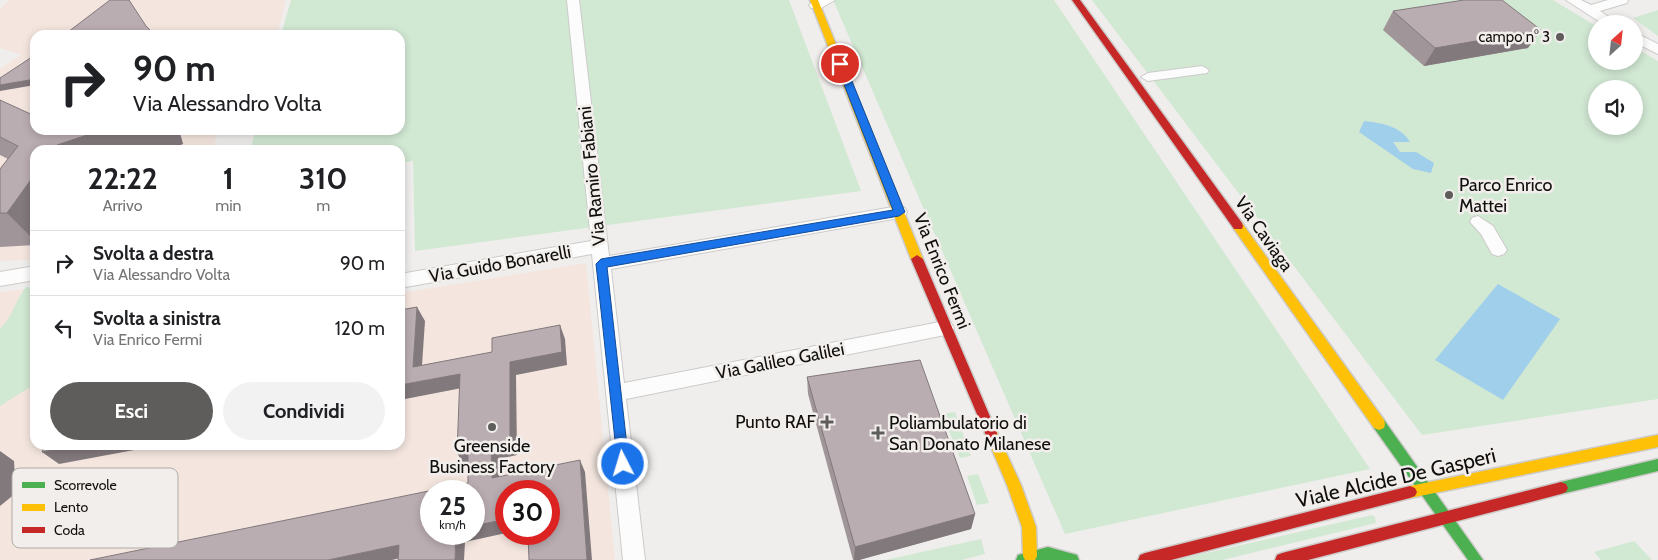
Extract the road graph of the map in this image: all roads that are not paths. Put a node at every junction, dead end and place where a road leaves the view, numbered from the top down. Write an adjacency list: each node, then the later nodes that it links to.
1 (573, 0): 15 (street, Via Ramiro Fabiani)
2 (1076, 0): 23 (street, Via Caviaga)
3 (1572, 0): 6 (street)
4 (1622, 0): 6 (street)
5 (820, 2): 12 (street, Via Enrico Fermi)
6 (1589, 10): 7 (street)
7 (1598, 15)
8 (1643, 41): 9 (street)
9 (1658, 50)
10 (1202, 70): 11 (street)
11 (1148, 78)
12 (899, 212): 15 (street, Via Guido Bonarelli); 19 (street, Via Enrico Fermi)
13 (1478, 222): 14 (street)
14 (1498, 250)
15 (600, 255): 18 (street, Via Guido Bonarelli); 20 (street, Via Ramiro Fabiani)
16 (30, 274): 17 (street)
17 (0, 279)
18 (405, 281)
19 (945, 328): 20 (street, Via Galileo Galilei); 25 (street, Via Enrico Fermi)
20 (616, 393): 26 (street, Via Ramiro Fabiani)
21 (1658, 441): 23 (street, Viale Alcide De Gasperi)
22 (1658, 465): 24 (street)
23 (1424, 489): 24 (street, Via Caviaga); 28 (street, Viale Alcide De Gasperi)
24 (1445, 516): 29 (street); 30 (street, Via Caviaga)
25 (1027, 558): 27 (street)
26 (634, 560)
27 (1072, 560)
28 (1145, 560)
29 (1282, 560)
30 (1476, 560)

